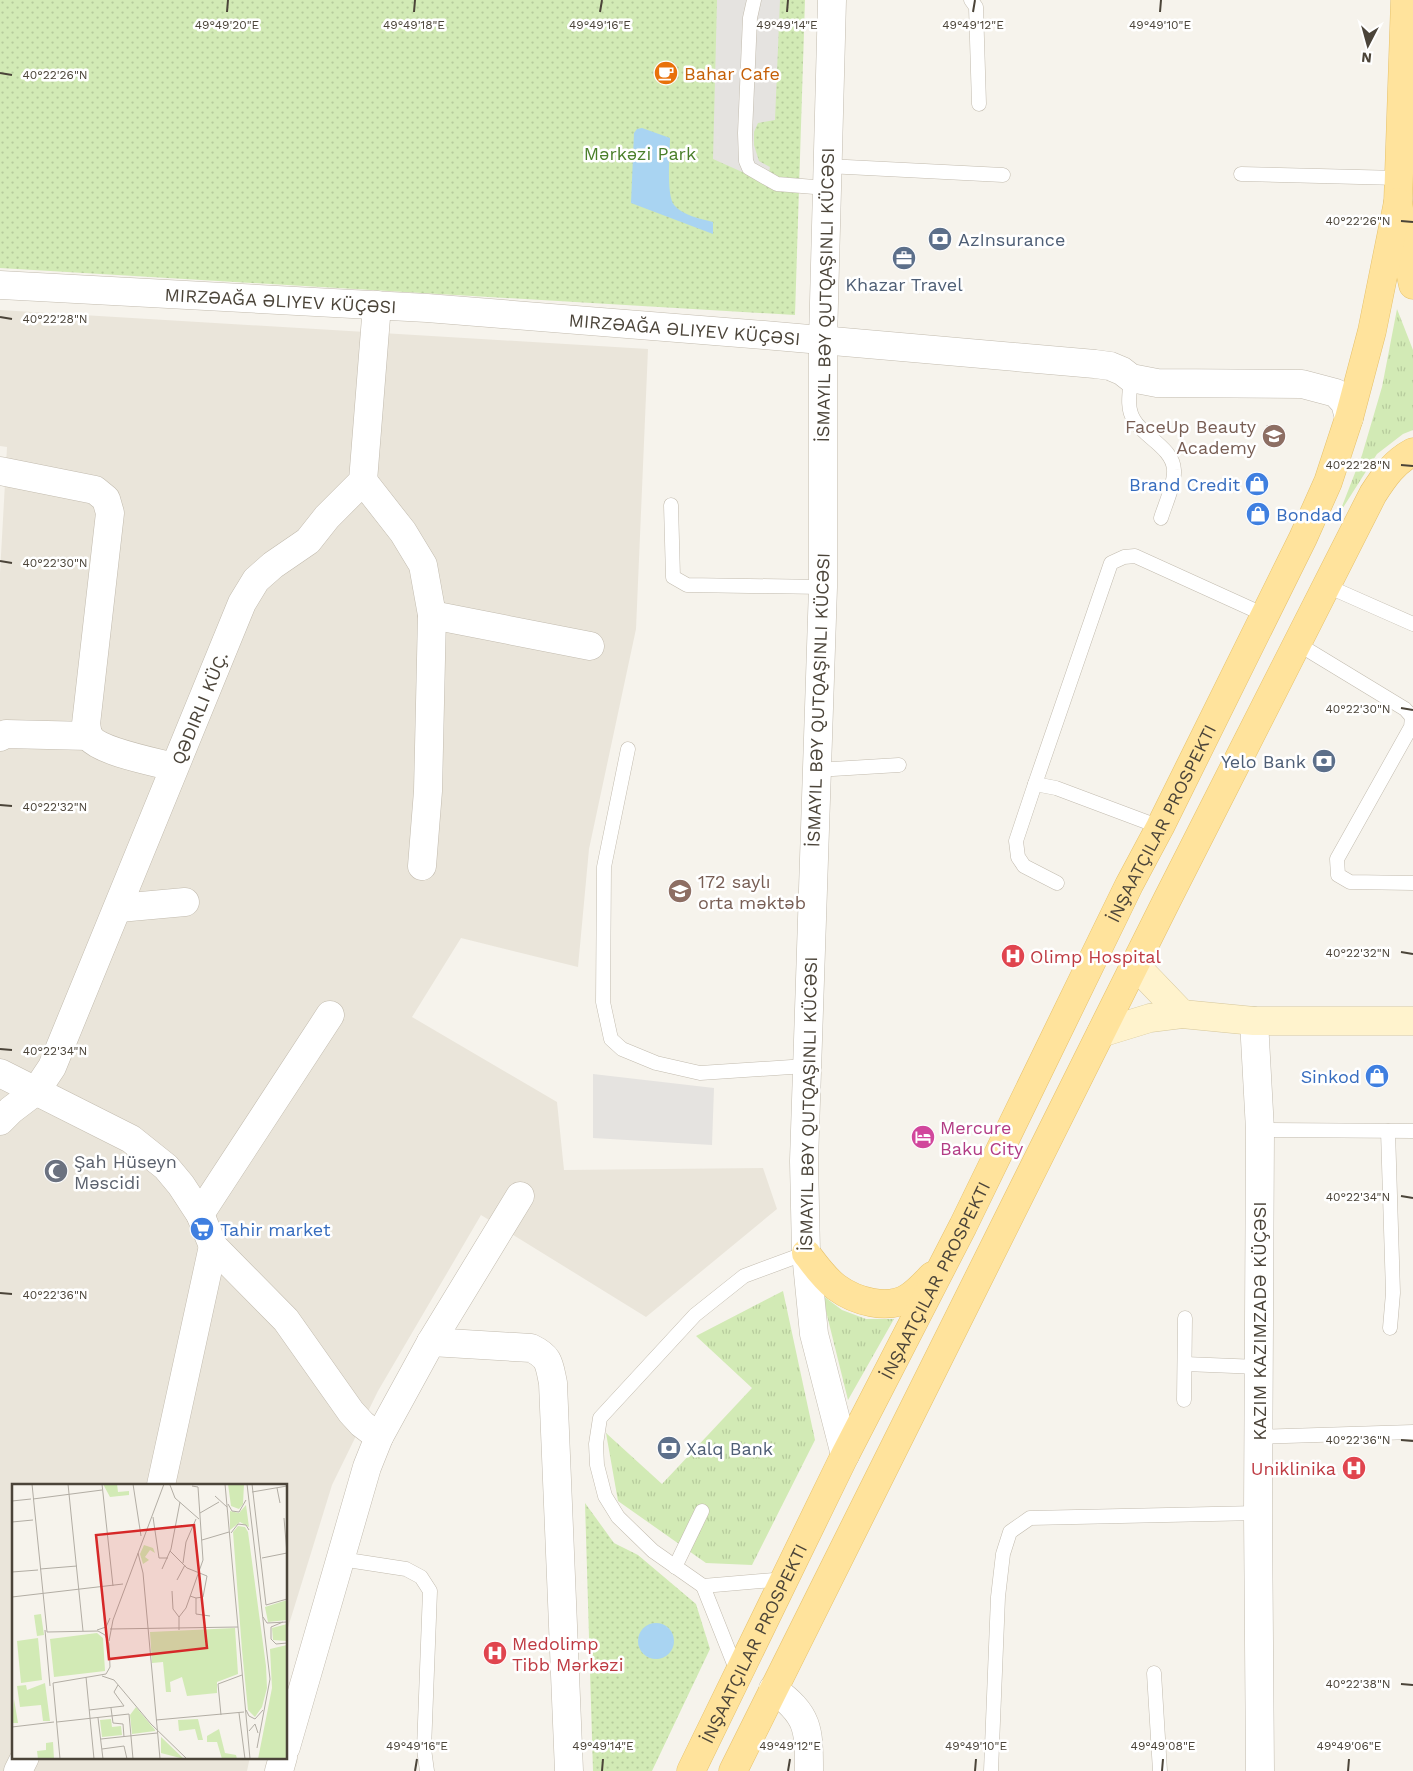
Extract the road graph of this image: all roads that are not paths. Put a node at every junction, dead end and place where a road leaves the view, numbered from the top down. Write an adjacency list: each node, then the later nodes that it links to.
1 (754, 0): 8 (lane)
2 (832, 0): 8 (street)
3 (971, 0): 5 (lane)
4 (1405, 0): 9 (main road)
5 (979, 104)
6 (1241, 174): 9 (lane)
7 (1003, 175): 8 (lane)
8 (827, 177): 13 (street)
9 (1398, 190): 10 (main road); 15 (main road)
10 (1413, 285)
11 (0, 286): 12 (street, MIRZƏAĞA ƏLIYEV KÜÇƏSI)
12 (378, 305): 13 (street, MIRZƏAĞA ƏLIYEV KÜÇƏSI); 18 (street)
13 (823, 340): 14 (street, MIRZƏAĞA ƏLIYEV KÜÇƏSI); 22 (street)
14 (1131, 378): 15 (street, MIRZƏAĞA ƏLIYEV KÜÇƏSI); 20 (lane)
15 (1349, 418): 24 (main road)
16 (1413, 452): 21 (main road)
17 (0, 471): 28 (street)
18 (363, 481): 23 (street); 32 (street, QƏDIRLI KÜÇ.)
19 (671, 505): 22 (lane)
20 (1161, 518)
21 (1327, 586): 25 (lane); 26 (main road)
22 (823, 587): 33 (street)
23 (432, 614): 27 (street); 36 (street)
24 (1265, 615): 34 (lane); 35 (main road)
25 (1413, 624)
26 (1298, 644): 38 (lane); 41 (main road)
27 (590, 646)
28 (89, 736): 29 (street); 32 (street)
29 (0, 737)
30 (628, 749): 47 (lane)
31 (899, 765): 33 (lane)
32 (174, 767): 40 (street, QƏDIRLI KÜÇ.)
33 (816, 770): 47 (street)
34 (1034, 784): 35 (lane); 37 (lane)
35 (1160, 827): 58 (main road)
36 (422, 866)
37 (1057, 883)
38 (1413, 883)
39 (185, 902): 40 (street)
40 (119, 908): 49 (street, QƏDIRLI KÜÇ.)
41 (1135, 965): 42 (street); 46 (main road)
42 (1182, 1014): 44 (street); 46 (street)
43 (330, 1015): 55 (street)
44 (1254, 1021): 45 (street); 51 (street)
45 (1413, 1021)
46 (1101, 1033): 78 (main road)
47 (806, 1066): 57 (street)
48 (0, 1073): 49 (street)
49 (36, 1091): 50 (street, QƏDIRLI KÜÇ.); 55 (street)
50 (0, 1121)
51 (1260, 1130): 52 (lane); 63 (street)
52 (1388, 1131): 53 (lane); 60 (lane)
53 (1413, 1131)
54 (520, 1196): 61 (street)
55 (200, 1214): 56 (street)
56 (214, 1246): 66 (street); 69 (street)
57 (806, 1253): 58 (main road); 68 (street); 73 (lane)
58 (942, 1266): 68 (main road)
59 (1185, 1318): 62 (lane)
60 (1390, 1328)
61 (431, 1342): 66 (street); 82 (street)
62 (1185, 1364): 63 (lane); 64 (lane)
63 (1259, 1367): 67 (street)
64 (1184, 1400)
65 (1413, 1432): 67 (lane)
66 (379, 1437): 72 (street)
67 (1258, 1437): 71 (street)
68 (845, 1455): 74 (main road)
69 (160, 1484)
70 (702, 1511): 73 (lane)
71 (1258, 1513): 89 (lane); 91 (street)
72 (341, 1559): 79 (street); 85 (lane)
73 (675, 1567): 75 (lane)
74 (785, 1579): 75 (lane); 77 (main road)
75 (703, 1586): 77 (lane)
76 (1154, 1673): 90 (lane)
77 (738, 1675): 86 (main road)
78 (773, 1690): 87 (main road); 88 (street)
79 (288, 1740)
80 (24, 1758): 83 (street)
81 (283, 1758): 84 (street)
82 (570, 1767)
83 (18, 1771)
84 (279, 1771)
85 (427, 1771)
86 (691, 1771)
87 (733, 1771)
88 (809, 1771)
89 (990, 1771)
90 (1160, 1771)
91 (1260, 1771)

